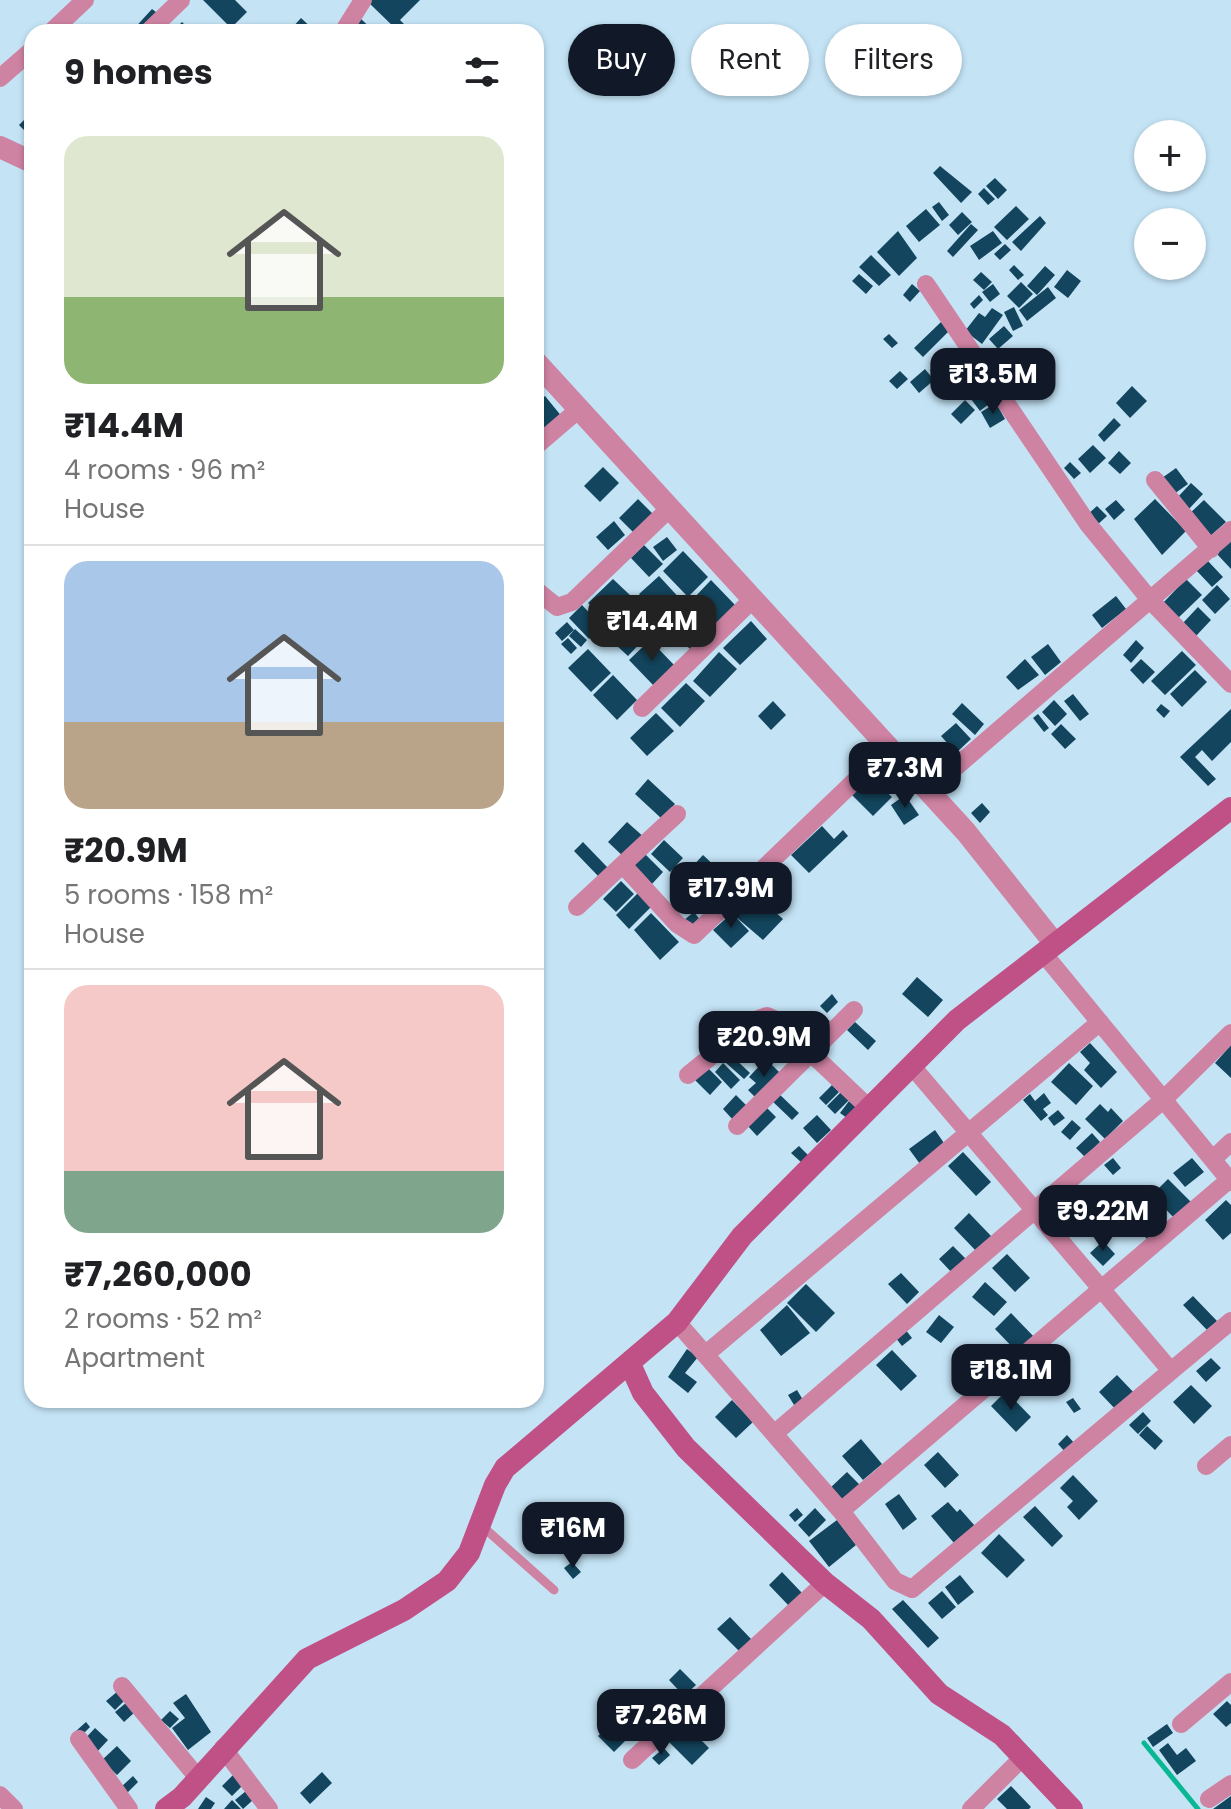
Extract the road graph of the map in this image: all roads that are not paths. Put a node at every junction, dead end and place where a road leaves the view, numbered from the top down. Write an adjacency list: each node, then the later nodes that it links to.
1 (85, 0): 4 (street)
2 (363, 0): 6 (street)
3 (171, 3): 5 (street)
4 (60, 24)
5 (155, 24)
6 (348, 24)
7 (24, 57): 8 (street)
8 (0, 78)
9 (0, 147): 10 (street)
10 (24, 154)
11 (926, 284): 21 (street)
12 (544, 371): 13 (street)
13 (578, 410): 14 (street); 16 (street)
14 (544, 439)
15 (1155, 480): 18 (street)
16 (670, 508): 19 (street); 20 (street)
17 (1231, 530): 18 (street)
18 (1211, 549): 21 (street)
19 (544, 596)
20 (753, 599): 23 (street); 24 (street)
21 (1151, 601): 22 (street); 25 (street)
22 (1231, 684)
23 (642, 708)
24 (889, 748): 25 (street); 28 (street)
25 (928, 791): 30 (street)
26 (1231, 808): 30 (main road)
27 (677, 814): 28 (street)
28 (623, 865): 29 (street)
29 (577, 907)
30 (1049, 948): 32 (street); 35 (main road)
31 (854, 1010): 34 (street)
32 (1100, 1022): 37 (street); 40 (street)
33 (1231, 1033): 37 (street)
34 (811, 1053): 36 (street); 38 (street); 39 (street)
35 (911, 1065): 38 (main road); 40 (street)
36 (688, 1075)
37 (1163, 1100): 42 (street); 44 (street)
38 (869, 1108): 47 (main road)
39 (737, 1126)
40 (971, 1133): 44 (street); 48 (street)
41 (1231, 1142): 42 (street)
42 (1213, 1159): 43 (street)
43 (1230, 1181): 45 (street)
44 (1034, 1209): 45 (street); 51 (street)
45 (1102, 1290): 50 (street); 54 (street)
46 (1231, 1321): 50 (street)
47 (680, 1325): 48 (street); 49 (main road)
48 (701, 1349): 51 (street)
49 (630, 1364): 55 (main road); 56 (main road)
50 (1171, 1371): 54 (street)
51 (775, 1433): 54 (street)
52 (1231, 1445): 53 (street)
53 (1206, 1466)
54 (841, 1511)
55 (480, 1525): 57 (lane); 62 (main road)
56 (825, 1583): 63 (main road); 64 (street)
57 (554, 1590)
58 (1231, 1682): 60 (street)
59 (122, 1686): 65 (street)
60 (1181, 1724)
61 (79, 1739): 71 (street)
62 (230, 1757): 65 (main road); 69 (street)
63 (1021, 1759): 73 (street); 74 (main road)
64 (632, 1760)
65 (198, 1778): 72 (main road)
66 (1231, 1784): 68 (street)
67 (0, 1795): 70 (street)
68 (1209, 1799)
69 (259, 1805)
70 (14, 1809)
71 (129, 1809)
72 (166, 1809)
73 (971, 1809)
74 (1072, 1809)

